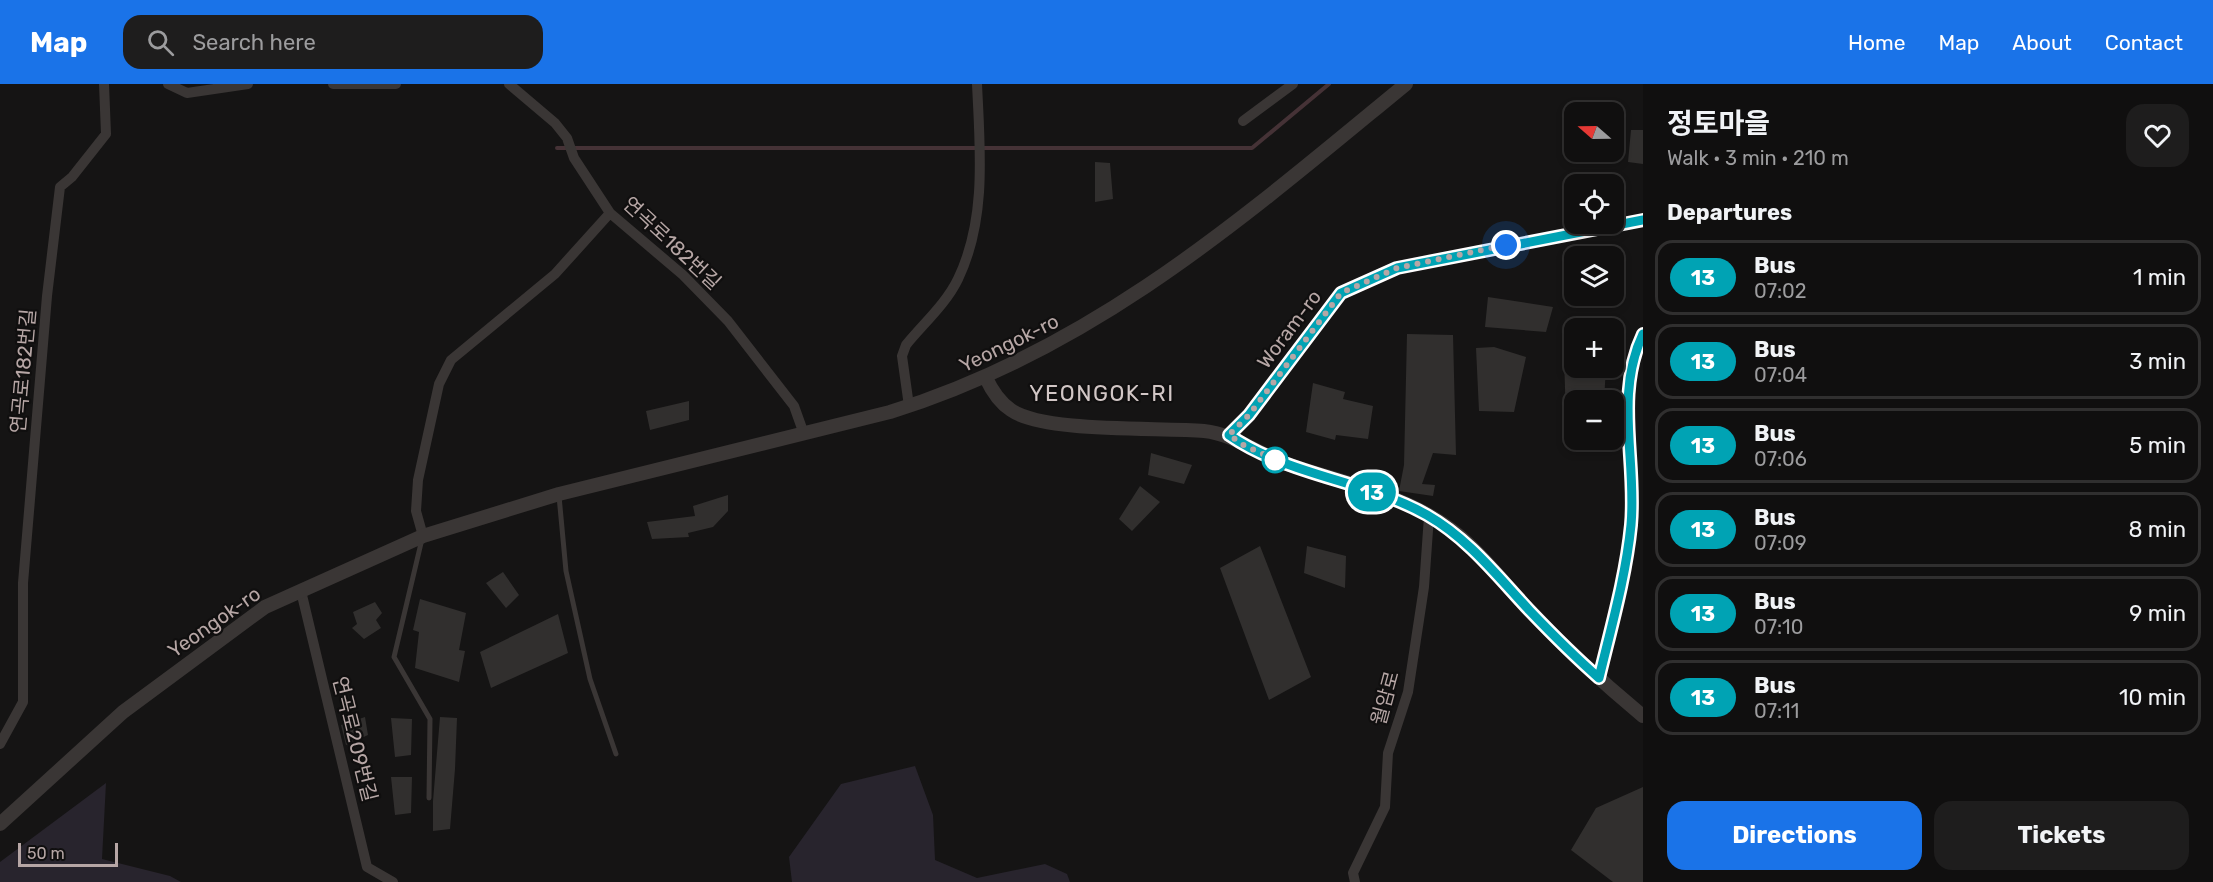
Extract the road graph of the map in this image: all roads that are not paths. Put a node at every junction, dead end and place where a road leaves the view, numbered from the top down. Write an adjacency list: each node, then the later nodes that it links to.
1 (105, 84): 24 (street, 연곡로182번길)
2 (168, 84): 3 (street)
3 (248, 84)
4 (333, 84): 5 (street)
5 (396, 84)
6 (509, 84): 11 (street, 연곡로182번길)
7 (977, 84): 15 (street)
8 (1293, 84): 10 (street)
9 (1406, 84): 14 (street, Yeongok-ro)
10 (1243, 121)
11 (610, 213): 16 (street, 연곡로182번길); 20 (street)
12 (1643, 220): 17 (street, Woram-ro)
13 (1643, 334): 22 (street)
14 (986, 378): 15 (street, Yeongok-ro); 17 (street)
15 (909, 406): 16 (street, Yeongok-ro)
16 (804, 435): 18 (street, Yeongok-ro)
17 (1229, 435): 19 (street)
18 (559, 494): 20 (street, Yeongok-ro); 25 (lane)
19 (1429, 516): 22 (street); 29 (street, 월암로)
20 (423, 536): 21 (street, Yeongok-ro); 26 (lane)
21 (301, 591): 27 (street, Yeongok-ro); 28 (street, 연곡로209번길)
22 (1599, 678): 23 (street)
23 (1643, 716)
24 (0, 744)
25 (616, 754)
26 (429, 798)
27 (0, 824)
28 (393, 882)
29 (1354, 882)

